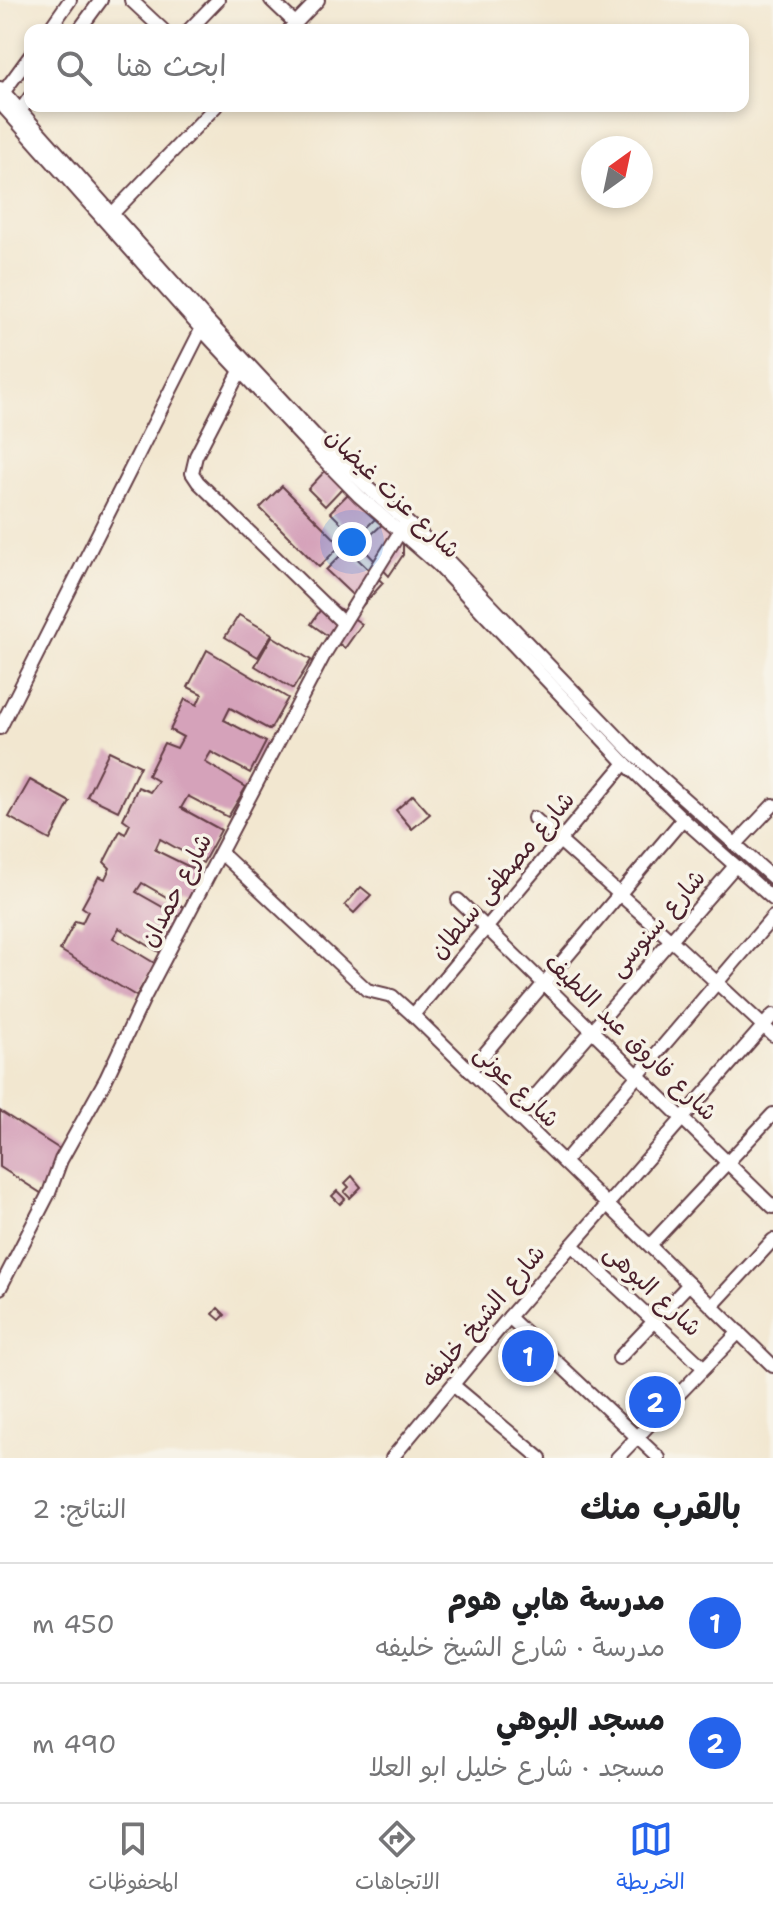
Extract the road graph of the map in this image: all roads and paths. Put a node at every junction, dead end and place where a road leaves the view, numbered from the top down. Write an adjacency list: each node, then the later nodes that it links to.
1 (70, 0): 7 (street)
2 (101, 0): 8 (street)
3 (131, 0): 9 (street)
4 (218, 0): 10 (street)
5 (271, 0): 11 (street)
6 (318, 0): 12 (street)
7 (53, 24)
8 (83, 24)
9 (157, 24)
10 (195, 24)
11 (290, 24)
12 (295, 24)
13 (24, 68): 14 (street)
14 (5, 104): 16 (street, شارع عزت غيضان); 17 (street, شارع عزت غيضان)
15 (210, 112): 16 (street)
16 (112, 214): 17 (street, شارع عزت غيضان)
17 (203, 324): 18 (street, شارع عزت غيضان); 19 (street, شارع عزت غيضان); 21 (street)
18 (240, 371): 19 (street, شارع عزت غيضان); 20 (street)
19 (403, 526): 20 (street, شارع حمدان); 22 (street, شارع عزت غيضان); 27 (street, شارع عزت غيضان)
20 (343, 623): 28 (street, شارع حمدان)
21 (0, 728)
22 (625, 763): 25 (street, شارع عزت غيضان); 26 (street, شارع مصطفى سلطان)
23 (773, 805): 27 (street)
24 (534, 818): 26 (street)
25 (683, 819): 29 (street, شارع عزت غيضان); 31 (street)
26 (560, 841): 31 (street); 35 (street, شارع مصطفى سلطان)
27 (735, 845): 30 (street, شارع عزت غيضان)
28 (221, 853): 39 (street, شارع عونى); 56 (street, شارع حمدان)
29 (735, 866): 32 (street, شارع عزت غيضان); 36 (street, شارع سنوسى)
30 (773, 878)
31 (620, 894): 36 (street); 37 (street)
32 (773, 899)
33 (458, 900): 35 (street, شارع فاروق عبد اللطيف)
34 (773, 917): 38 (street)
35 (487, 928): 37 (street, شارع فاروق عبد اللطيف); 39 (street, شارع مصطفى سلطان)
36 (671, 940): 38 (street); 42 (street, شارع سنوسى)
37 (544, 984): 42 (street, شارع فاروق عبد اللطيف); 43 (street)
38 (718, 984): 41 (street); 44 (street)
39 (413, 1015): 43 (street, شارع عونى)
40 (773, 1015): 41 (street, شارع الشيخ خليفه)
41 (768, 1030): 47 (street, شارع الشيخ خليفه)
42 (593, 1031): 44 (street, شارع فاروق عبد اللطيف); 46 (street, شارع سنوسى)
43 (470, 1071): 46 (street, شارع عونى)
44 (639, 1075): 47 (street, شارع فاروق عبد اللطيف); 48 (street)
45 (773, 1114): 49 (street)
46 (517, 1117): 48 (street, شارع عونى)
47 (684, 1119): 49 (street, شارع فاروق عبد اللطيف); 50 (street, شارع الشيخ خليفه)
48 (564, 1162): 50 (street, شارع عونى)
49 (729, 1162): 51 (street, شارع فاروق عبد اللطيف); 54 (street)
50 (608, 1204): 53 (street, شارع الشيخ خليفه); 54 (street, شارع عونى)
51 (773, 1207)
52 (773, 1240): 57 (street)
53 (572, 1245): 58 (street, شارع الشيخ خليفه); 59 (street, شارع البوهى)
54 (650, 1245): 55 (street, شارع عونى)
55 (689, 1284): 57 (street, شارع عونى); 59 (street)
56 (0, 1288)
57 (712, 1306): 60 (street, شارع عونى)
58 (509, 1317): 64 (street, شارع الشيخ خليفه); 65 (street)
59 (654, 1322): 61 (street); 63 (street, شارع البوهى)
60 (739, 1332): 62 (street, شارع عونى); 63 (street)
61 (619, 1358)
62 (773, 1366)
63 (704, 1368): 65 (street)
64 (453, 1385): 66 (street, شارع الشيخ خليفه); 67 (street)
65 (637, 1438): 68 (street); 69 (street)
66 (392, 1458)
67 (540, 1458)
68 (617, 1458)
69 (659, 1458)

